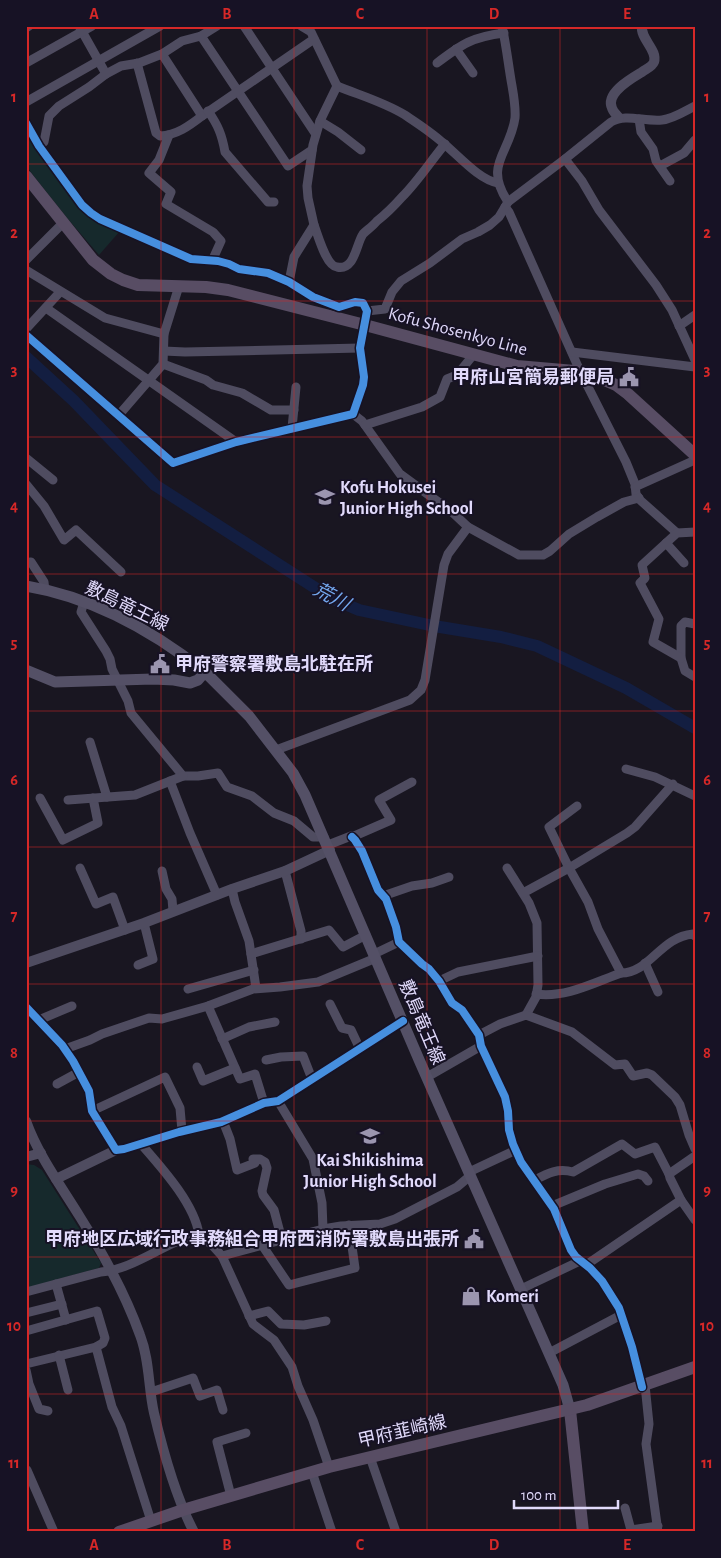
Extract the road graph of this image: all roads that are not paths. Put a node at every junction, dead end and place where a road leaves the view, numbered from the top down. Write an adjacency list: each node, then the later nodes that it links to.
1 (92, 26): 7 (street)
2 (160, 26): 13 (street)
3 (217, 26): 9 (street)
4 (244, 26): 17 (street)
5 (301, 26): 10 (street)
6 (642, 26): 25 (street)
7 (81, 29): 13 (street); 14 (street)
8 (503, 30): 11 (street); 40 (street)
9 (201, 36): 12 (street); 21 (street)
10 (314, 39): 17 (street); 20 (street)
11 (456, 48): 16 (street); 18 (street)
12 (162, 54): 15 (street); 24 (street)
13 (98, 60): 19 (street); 22 (street)
14 (26, 63)
15 (136, 63): 19 (street); 30 (street)
16 (438, 63)
17 (272, 68): 21 (street); 29 (street)
18 (473, 73)
19 (106, 74): 33 (street)
20 (337, 86): 27 (street); 32 (street)
21 (238, 91): 24 (street); 34 (street)
22 (26, 102)
23 (695, 106): 26 (street)
24 (205, 113): 30 (street); 41 (street)
25 (619, 118): 26 (street); 36 (street)
26 (639, 119): 37 (street)
27 (320, 121): 29 (street); 35 (street)
28 (26, 123): 33 (street)
29 (315, 133): 34 (street)
30 (169, 136): 46 (street)
31 (695, 140): 37 (street)
32 (445, 144): 40 (street); 44 (street)
33 (39, 146): 46 (street)
34 (312, 150): 44 (street)
35 (361, 150)
36 (565, 159): 42 (street); 55 (street)
37 (660, 166): 39 (street)
38 (26, 176): 43 (main road, Kofu Shosenkyo Line)
39 (670, 181)
40 (498, 183): 42 (street)
41 (274, 202)
42 (507, 205): 52 (street); 61 (street)
43 (63, 223): 45 (street); 49 (main road, Kofu Shosenkyo Line)
44 (314, 225): 48 (street)
45 (26, 260)
46 (212, 261): 48 (street)
47 (26, 270): 50 (street)
48 (289, 282): 52 (street)
49 (179, 286): 54 (main road, Kofu Shosenkyo Line); 57 (street)
50 (60, 292): 51 (street); 57 (street)
51 (46, 308): 56 (street); 67 (street)
52 (367, 310): 54 (street)
53 (695, 315): 55 (street)
54 (365, 325): 59 (street); 62 (main road, Kofu Shosenkyo Line)
55 (679, 326): 63 (street)
56 (26, 329)
57 (164, 334): 60 (street)
58 (26, 335): 71 (street)
59 (360, 348): 60 (street); 70 (street)
60 (164, 350): 64 (street)
61 (572, 352): 65 (street); 66 (street)
62 (474, 354): 66 (main road, Kofu Shosenkyo Line); 72 (street)
63 (695, 360)
64 (163, 364): 67 (street); 69 (street)
65 (695, 367)
66 (580, 371): 75 (main road, Kofu Shosenkyo Line); 80 (street)
67 (150, 380): 71 (street); 74 (street)
68 (296, 386): 69 (street)
69 (294, 410): 73 (street)
70 (353, 414): 72 (street); 73 (street)
71 (118, 416): 74 (street)
72 (365, 424): 82 (street)
73 (292, 428): 74 (street)
74 (236, 442)
75 (695, 454)
76 (26, 458): 78 (street)
77 (695, 460): 80 (street)
78 (53, 480)
79 (26, 484): 88 (street)
80 (635, 487): 81 (street)
81 (639, 498): 82 (street); 84 (street)
82 (468, 527): 99 (street)
83 (695, 532): 84 (street)
84 (677, 533): 85 (street)
85 (666, 543): 87 (street); 93 (street)
86 (26, 563): 90 (street)
87 (684, 563)
88 (121, 572)
89 (26, 586): 90 (main road, 敷島竜王線)
90 (45, 590): 91 (main road, 敷島竜王線)
91 (84, 602): 94 (main road, 敷島竜王線); 97 (street)
92 (695, 624): 93 (street)
93 (681, 658): 96 (street)
94 (205, 672): 97 (main road); 99 (main road, 敷島竜王線)
95 (29, 674): 97 (main road)
96 (695, 677)
97 (118, 680): 101 (street)
98 (90, 742): 106 (street)
99 (276, 750): 112 (main road, 敷島竜王線)
100 (626, 769): 104 (street)
101 (183, 776): 102 (street); 112 (street)
102 (170, 781): 106 (street); 121 (street)
103 (412, 782): 111 (street)
104 (673, 784): 105 (street); 115 (street)
105 (695, 796)
106 (107, 797): 108 (street)
107 (40, 798): 108 (street)
108 (93, 798): 109 (street)
109 (68, 800)
110 (577, 806): 115 (street)
111 (352, 837): 112 (street); 122 (street)
112 (327, 844): 116 (street); 126 (main road, 敷島竜王線)
113 (80, 868): 125 (street)
114 (507, 868): 120 (street)
115 (569, 868): 120 (street); 137 (street)
116 (285, 871): 119 (street); 128 (street)
117 (162, 872): 123 (street)
118 (449, 877): 122 (street)
119 (232, 889): 121 (street); 130 (street)
120 (523, 893): 132 (street)
121 (217, 895): 123 (street)
122 (383, 896): 129 (street)
123 (173, 911): 124 (street)
124 (144, 923): 125 (street); 135 (street)
125 (124, 930): 133 (street)
126 (366, 935): 128 (street); 131 (main road, 敷島竜王線)
127 (695, 936): 134 (street)
128 (301, 939): 130 (street)
129 (399, 942): 131 (street); 138 (street)
130 (251, 954): 136 (street)
131 (375, 956): 139 (street); 150 (main road, 敷島竜王線)
132 (538, 956): 138 (street); 142 (street)
133 (26, 963)
134 (645, 964): 137 (street); 141 (street)
135 (138, 965)
136 (254, 970): 139 (street); 140 (street)
137 (621, 972): 142 (street)
138 (439, 981): 151 (street)
139 (256, 988): 145 (street)
140 (188, 989)
141 (658, 992)
142 (536, 994): 147 (street)
143 (330, 1004): 155 (street)
144 (72, 1006): 148 (street)
145 (208, 1006): 152 (street); 154 (street)
146 (26, 1007): 148 (street)
147 (526, 1014): 151 (street); 170 (street)
148 (39, 1020): 154 (street)
149 (275, 1022): 152 (street)
150 (403, 1022): 155 (street); 160 (main road, 敷島竜王線)
151 (479, 1035): 153 (street)
152 (222, 1039): 158 (street)
153 (481, 1046): 160 (street); 172 (street)
154 (65, 1049): 159 (street)
155 (360, 1049): 161 (street)
156 (266, 1060): 161 (street)
157 (197, 1067): 158 (street)
158 (235, 1068): 164 (street)
159 (79, 1072): 162 (street); 165 (street)
160 (427, 1077): 176 (main road, 敷島竜王線)
161 (312, 1079): 163 (street)
162 (57, 1084)
163 (278, 1101): 164 (street); 185 (street)
164 (264, 1103): 167 (street)
165 (92, 1111): 168 (street); 171 (street)
166 (26, 1121): 173 (street)
167 (223, 1121): 168 (street); 187 (street)
168 (182, 1131): 169 (street)
169 (141, 1144): 171 (street); 186 (street)
170 (695, 1149)
171 (116, 1150): 178 (street)
172 (516, 1150): 176 (street); 179 (street)
173 (41, 1153): 175 (street); 178 (street)
174 (695, 1156): 177 (street)
175 (26, 1157)
176 (469, 1174): 184 (street); 193 (main road, 敷島竜王線)
177 (669, 1174): 179 (street); 181 (street)
178 (56, 1179): 191 (street)
179 (535, 1180): 182 (street)
180 (648, 1181): 182 (street)
181 (681, 1200): 183 (street); 190 (street)
182 (552, 1206): 190 (street)
183 (695, 1220)
184 (349, 1225): 185 (street); 188 (street)
185 (324, 1229): 187 (street)
186 (199, 1234): 189 (street); 191 (street)
187 (282, 1240): 188 (street)
188 (262, 1245): 189 (street)
189 (222, 1256): 198 (street)
190 (583, 1263): 193 (street); 197 (street)
191 (112, 1271): 192 (street); 210 (street)
192 (56, 1284): 194 (street); 195 (street)
193 (521, 1289): 203 (main road, 敷島竜王線)
194 (26, 1292)
195 (62, 1304): 196 (street); 199 (street)
196 (26, 1313)
197 (621, 1315): 203 (street); 208 (street)
198 (249, 1316): 200 (street); 216 (street)
199 (66, 1320): 201 (street); 202 (street)
200 (326, 1321)
201 (26, 1330)
202 (96, 1347): 204 (street); 223 (street)
203 (549, 1353): 212 (main road, 敷島竜王線)
204 (59, 1356): 205 (street); 209 (street)
205 (26, 1364)
206 (695, 1367): 208 (main road, 甲府韮崎線)
207 (26, 1370): 213 (street)
208 (644, 1386): 212 (main road, 甲府韮崎線); 224 (street)
209 (68, 1390)
210 (151, 1392): 211 (street); 222 (street)
211 (223, 1410)
212 (570, 1410): 215 (main road, 甲府韮崎線); 230 (main road)
213 (48, 1411)
214 (246, 1433): 220 (street)
215 (370, 1456): 216 (main road, 甲府韮崎線); 229 (street)
216 (330, 1467): 218 (main road, 甲府韮崎線)
217 (27, 1470): 219 (street)
218 (312, 1472): 220 (main road, 甲府韮崎線); 228 (street)
219 (30, 1485): 225 (street)
220 (231, 1496): 222 (main road, 甲府韮崎線)
221 (626, 1508): 224 (street)
222 (183, 1510): 223 (main road, 甲府韮崎線); 227 (street)
223 (151, 1521): 226 (main road, 甲府韮崎線)
224 (658, 1529)
225 (54, 1532)
226 (118, 1532)
227 (194, 1532)
228 (332, 1532)
229 (396, 1532)
230 (583, 1532)

